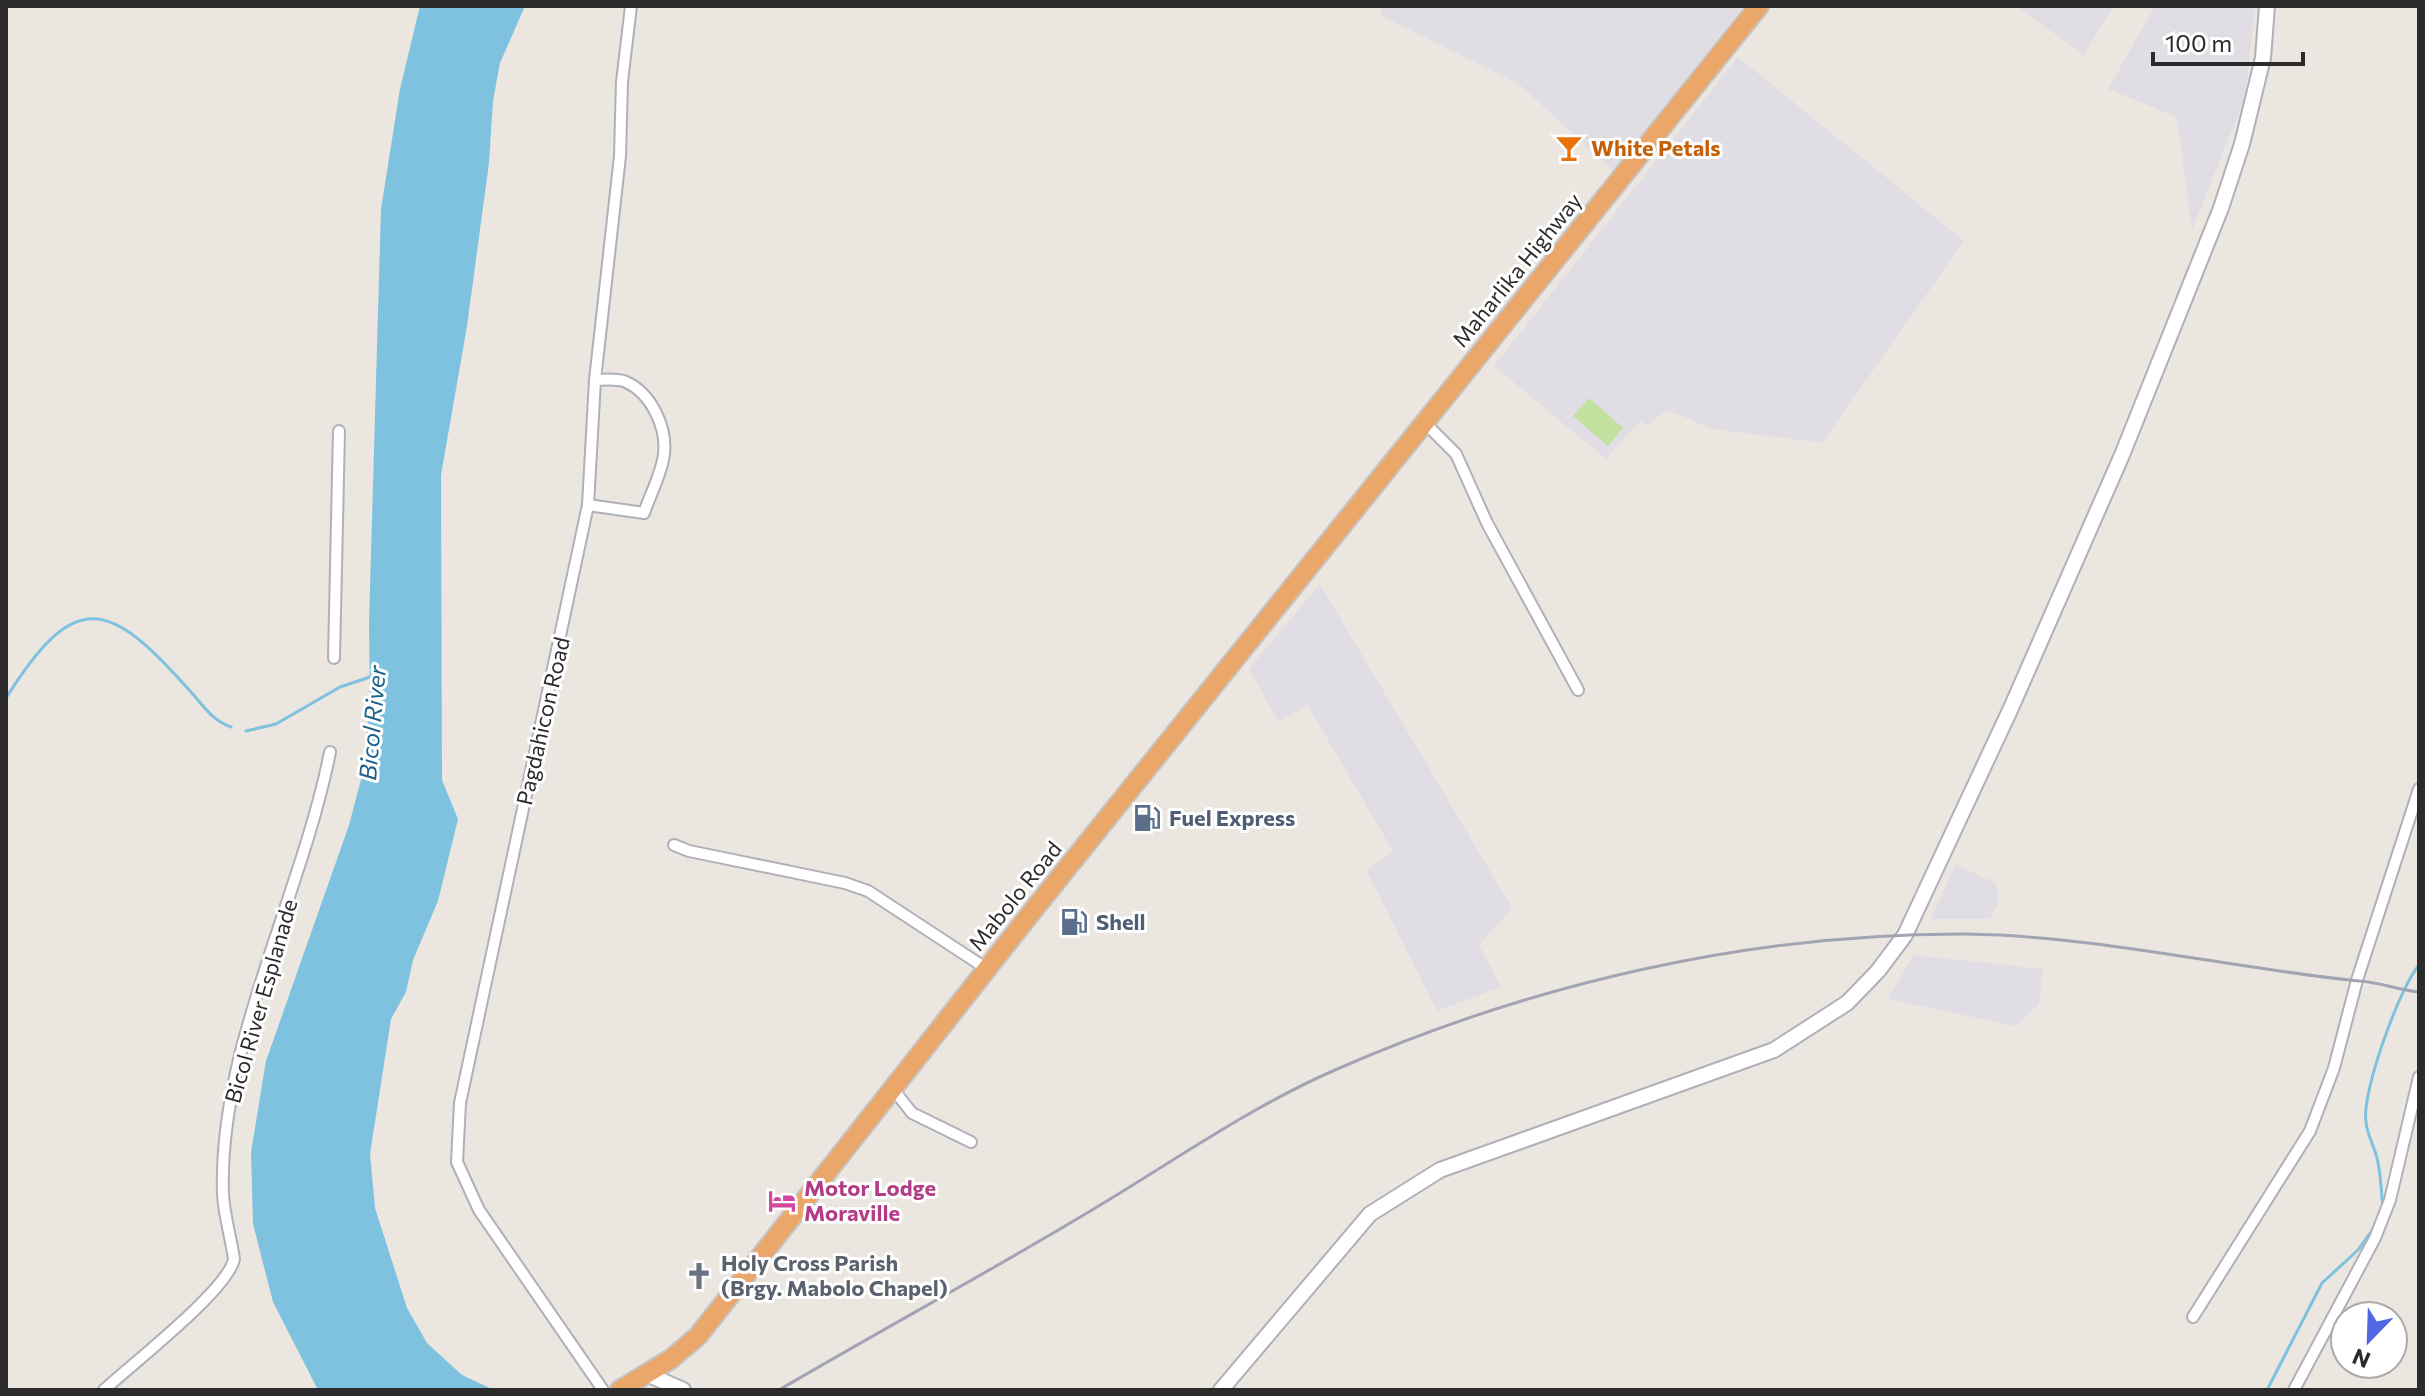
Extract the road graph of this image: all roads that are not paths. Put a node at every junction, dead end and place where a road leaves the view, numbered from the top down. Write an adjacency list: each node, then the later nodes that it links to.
1 (631, 6): 4 (street, Pagdahicon Road)
2 (1759, 6): 5 (highway, Maharlika Highway)
3 (2267, 6): 23 (main road)
4 (595, 380): 7 (street, Pagdahicon Road); 7 (street)
5 (1429, 419): 9 (street); 13 (highway, Mabolo Road)
6 (339, 431): 8 (street)
7 (588, 505): 20 (street, Pagdahicon Road)
8 (334, 658)
9 (1578, 690)
10 (330, 752): 19 (street, Bicol River Esplanade)
11 (2419, 789): 17 (street)
12 (674, 845): 13 (street)
13 (987, 969): 15 (highway, Mabolo Road)
14 (2419, 1077): 24 (street)
15 (893, 1089): 16 (street); 18 (highway, Mabolo Road)
16 (971, 1142)
17 (2193, 1317)
18 (647, 1374): 21 (highway, Mabolo Road); 22 (main road)
19 (104, 1390)
20 (603, 1390)
21 (620, 1390)
22 (683, 1390)
23 (1221, 1390)
24 (2294, 1390)

